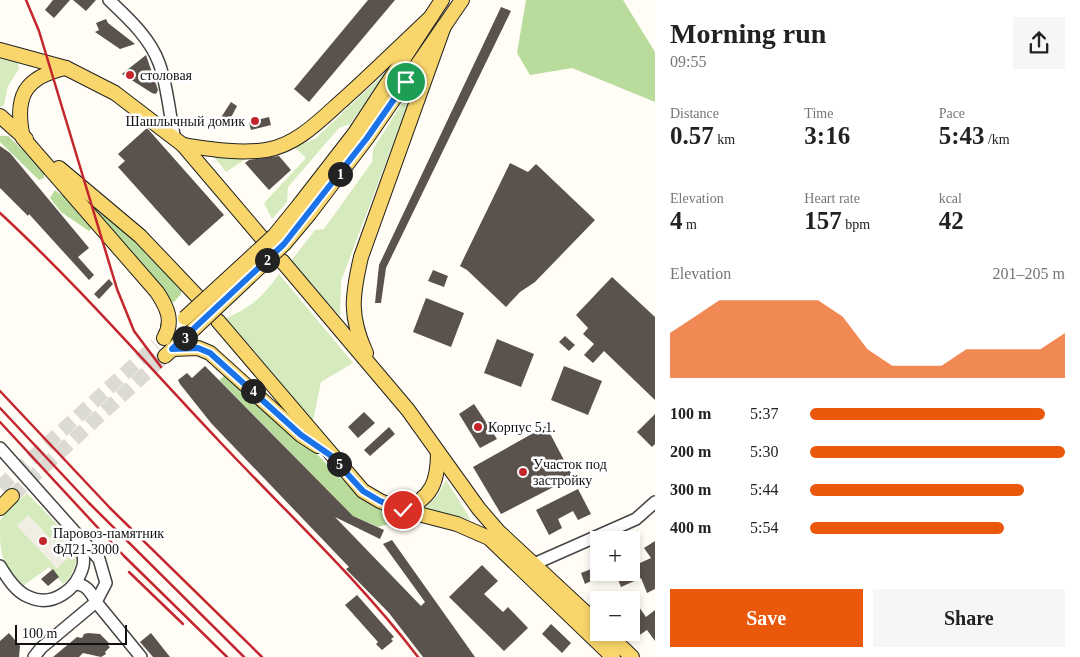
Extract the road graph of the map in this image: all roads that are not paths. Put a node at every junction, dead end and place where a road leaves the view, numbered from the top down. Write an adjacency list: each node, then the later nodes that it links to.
1 (109, 0): 10 (street)
2 (442, 0): 4 (main road)
3 (462, 0): 5 (main road)
4 (431, 17): 10 (main road); 11 (main road)
5 (444, 26): 11 (main road); 17 (main road)
6 (0, 50): 7 (main road)
7 (66, 68): 9 (main road); 10 (main road)
8 (0, 116): 9 (main road)
9 (24, 138): 14 (main road); 16 (main road)
10 (179, 142): 12 (main road)
11 (305, 209): 16 (main road, bridge); 16 (main road, bridge)
12 (262, 238)
13 (282, 261): 17 (main road)
14 (197, 296)
15 (218, 321): 20 (main road)
16 (164, 347): 20 (main road)
17 (375, 371): 19 (main road)
18 (0, 448): 25 (street)
19 (438, 452): 24 (main road); 26 (main road)
20 (330, 455): 24 (main road)
21 (12, 496): 23 (main road)
22 (655, 502): 27 (street)
23 (0, 508)
24 (403, 510): 26 (main road)
25 (79, 535): 29 (street); 30 (street)
26 (493, 535): 27 (main road); 35 (main road)
27 (534, 564): 31 (main road)
28 (0, 566): 29 (street)
29 (75, 584): 30 (street)
30 (96, 602): 33 (street); 34 (street)
31 (590, 617)
32 (615, 641): 36 (main road)
33 (34, 657)
34 (141, 657)
35 (613, 657)
36 (632, 657)

